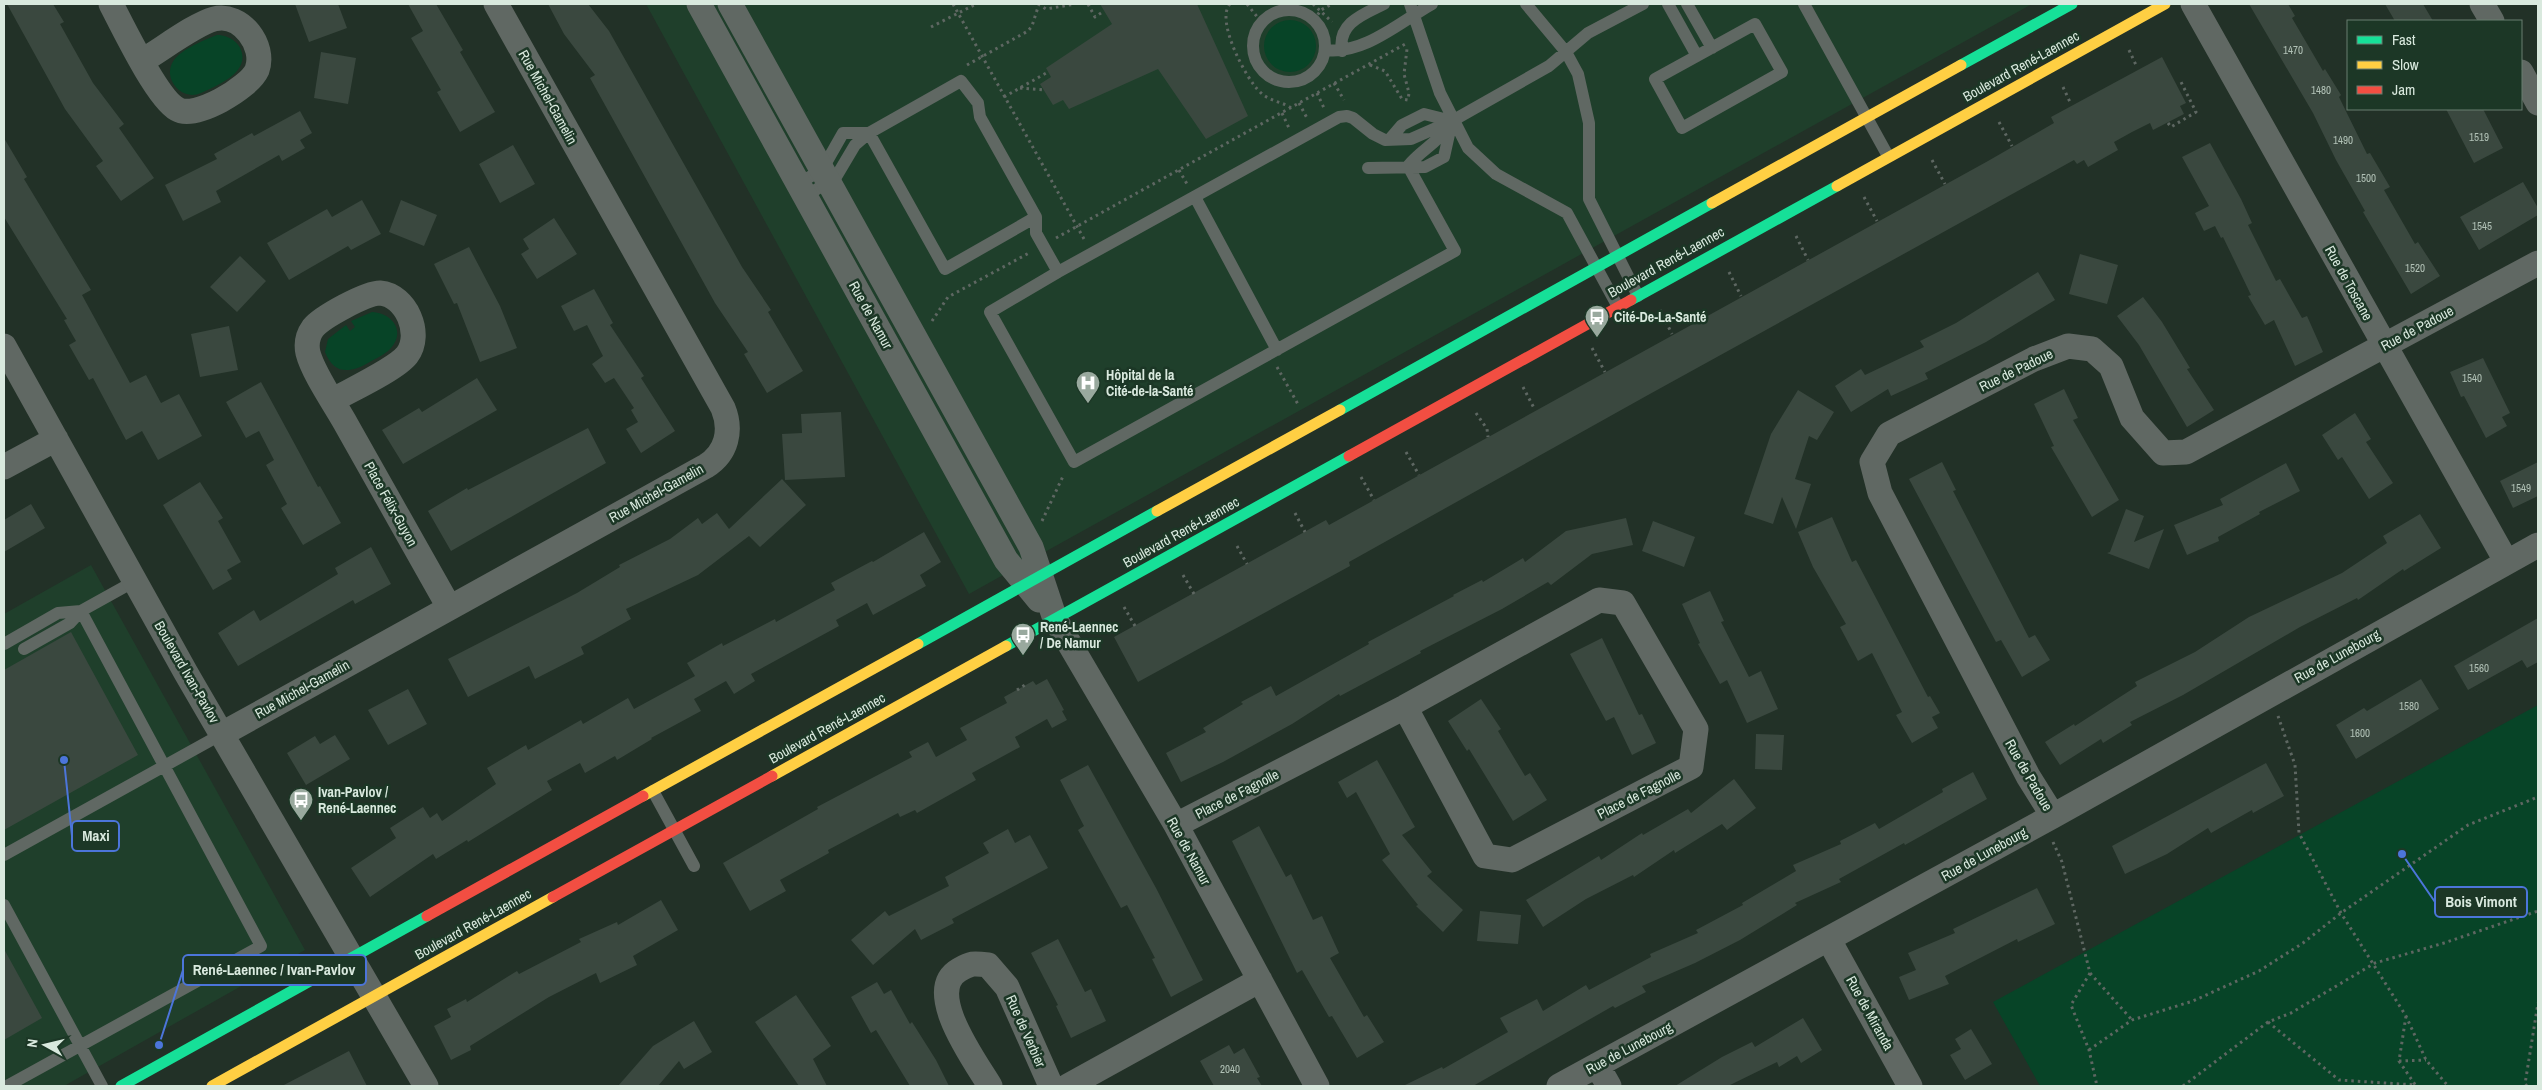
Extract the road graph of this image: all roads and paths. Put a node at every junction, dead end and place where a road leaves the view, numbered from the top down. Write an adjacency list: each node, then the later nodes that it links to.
1 (110, 4): 40 (street)
2 (496, 4): 117 (street, Rue Michel-Gamelin)
3 (699, 4): 65 (street, Rue de Namur)
4 (730, 4): 63 (street, Rue de Namur)
5 (953, 4): 27 (path)
6 (976, 4): 27 (path)
7 (1039, 4): 8 (path); 39 (path)
8 (1075, 4)
9 (1088, 4): 26 (path)
10 (1230, 4): 52 (path)
11 (1247, 4): 30 (path)
12 (1313, 4): 28 (path)
13 (1332, 4): 28 (path)
14 (1384, 4): 36 (lane)
15 (1432, 4): 25 (lane)
16 (1526, 4): 37 (lane)
17 (1643, 4): 37 (lane)
18 (1668, 4): 38 (lane)
19 (1687, 4): 34 (lane)
20 (1804, 4): 54 (lane)
21 (2072, 4): 54 (street, Boulevard René-Laennec)
22 (2165, 4): 60 (street, Boulevard René-Laennec)
23 (2192, 4): 88 (street, Rue de Toscane)
24 (2482, 4): 29 (street)
25 (1412, 10): 36 (lane); 55 (lane)
26 (1104, 11)
27 (958, 13): 32 (path); 39 (path)
28 (1317, 15): 30 (lane); 31 (path); 35 (lane)
29 (2491, 20)
30 (1262, 23): 35 (lane)
31 (1334, 25)
32 (931, 27)
33 (2126, 44): 42 (path)
34 (1712, 48): 38 (lane); 38 (lane)
35 (1325, 50): 36 (lane)
36 (1342, 51)
37 (1566, 52): 55 (lane); 74 (lane)
38 (1697, 56)
39 (982, 57): 49 (path)
40 (142, 61): 40 (street)
41 (1369, 64): 41 (path); 52 (path)
42 (2136, 65)
43 (1048, 72): 47 (path)
44 (2522, 74): 51 (street)
45 (2060, 81): 50 (path)
46 (2181, 82): 56 (path)
47 (1020, 88): 48 (path); 49 (path)
48 (1044, 90)
49 (1004, 97): 70 (path)
50 (2070, 102)
51 (2538, 103)
52 (1290, 108): 70 (path)
53 (1996, 116): 58 (path)
54 (1867, 118): 60 (lane); 74 (street, Boulevard René-Laennec)
55 (1452, 121): 61 (lane); 67 (lane); 78 (lane)
56 (2168, 123)
57 (868, 133): 63 (lane); 68 (lane); 68 (lane)
58 (2012, 146)
59 (1928, 153): 64 (path)
60 (1888, 156): 80 (street, Boulevard René-Laennec)
61 (1408, 166): 62 (lane); 89 (lane)
62 (1368, 168)
63 (826, 176): 65 (lane); 113 (street, Rue de Namur)
64 (1945, 184)
65 (802, 189): 113 (street, Rue de Namur)
66 (1861, 191): 69 (path)
67 (1195, 197): 79 (lane); 89 (lane)
68 (1036, 217): 79 (lane)
69 (1877, 221)
70 (1077, 226): 72 (path)
71 (1793, 229): 75 (path)
72 (1054, 239)
73 (1032, 252): 84 (path)
74 (1618, 256): 78 (street, Boulevard René-Laennec); 80 (lane)
75 (1808, 260)
76 (2538, 263): 88 (street, Rue de Padoue)
77 (1726, 266): 81 (path)
78 (1597, 268): 83 (lane); 113 (street, Boulevard René-Laennec)
79 (1058, 272): 89 (lane)
80 (1638, 296): 83 (street, Boulevard René-Laennec)
81 (1741, 296)
82 (1657, 304): 85 (path)
83 (1618, 307): 119 (street, Boulevard René-Laennec)
84 (930, 324)
85 (1672, 334)
86 (1590, 342): 90 (path)
87 (4, 346): 98 (street, Boulevard Ivan-Pavlov)
88 (2385, 346): 110 (street, Rue de Toscane); 131 (street, Rue de Padoue)
89 (1276, 350)
90 (1605, 372)
91 (1283, 376): 96 (path)
92 (1520, 380): 95 (path)
93 (333, 400): 93 (street, Place Félix-Guyon); 117 (street, Place Félix-Guyon)
94 (1472, 406): 97 (path)
95 (1536, 410)
96 (1302, 411)
97 (1488, 437)
98 (56, 439): 100 (street); 114 (street, Boulevard Ivan-Pavlov)
99 (1402, 446): 103 (path)
100 (4, 467)
101 (1357, 470): 104 (path)
102 (1065, 471): 106 (path)
103 (1419, 475)
104 (1374, 500)
105 (1291, 507): 107 (path)
106 (1040, 524)
107 (1305, 532)
108 (1234, 539): 111 (path)
109 (2538, 545): 110 (street, Rue de Lunebourg)
110 (2506, 561): 125 (street, Rue de Lunebourg)
111 (1247, 564)
112 (1180, 569): 115 (path)
113 (1033, 580): 119 (street, Rue de Namur); 129 (street, Boulevard René-Laennec)
114 (135, 581): 118 (lane); 127 (street, Boulevard Ivan-Pavlov)
115 (1194, 594)
116 (1121, 602): 120 (path)
117 (448, 607): 127 (street, Rue Michel-Gamelin)
118 (81, 611): 121 (lane); 122 (lane); 128 (lane)
119 (1055, 619): 132 (street, Rue de Namur); 133 (street, Boulevard René-Laennec)
120 (1135, 626)
121 (4, 644)
122 (24, 649)
123 (1028, 683): 124 (path)
124 (1017, 690)
125 (2270, 694): 131 (street, Rue de Lunebourg); 138 (path)
126 (1405, 707): 126 (street, Place de Fagnolle); 132 (street, Place de Fagnolle)
127 (222, 734): 128 (lane); 141 (street, Boulevard Ivan-Pavlov)
128 (163, 766): 134 (lane); 140 (lane)
129 (653, 790): 133 (lane); 141 (street, Boulevard René-Laennec)
130 (2538, 797): 138 (path)
131 (2049, 818): 139 (street, Rue de Lunebourg); 144 (path)
132 (1176, 826): 145 (street, Rue de Namur)
133 (674, 830): 135 (lane); 146 (street, Boulevard René-Laennec)
134 (4, 855)
135 (694, 866)
136 (4, 905): 151 (lane)
137 (2538, 911): 142 (path)
138 (2341, 913): 142 (path); 149 (path)
139 (1829, 940): 155 (street, Rue de Lunebourg); 166 (street, Rue de Miranda)
140 (261, 946): 143 (path); 151 (lane)
141 (351, 959): 146 (street, Boulevard Ivan-Pavlov); 158 (street, Boulevard René-Laennec)
142 (2375, 963): 148 (path); 150 (path)
143 (286, 969)
144 (2090, 973): 149 (path); 152 (path)
145 (1260, 980): 163 (street); 164 (street, Rue de Namur)
146 (374, 996): 159 (street, Boulevard René-Laennec); 160 (street, Boulevard Ivan-Pavlov)
147 (2538, 1003): 171 (path)
148 (2406, 1016): 153 (path); 154 (path)
149 (2132, 1020): 152 (path)
150 (2268, 1022): 168 (path); 169 (path)
151 (81, 1046): 156 (lane); 157 (lane)
152 (2089, 1050): 167 (path)
153 (2426, 1060): 154 (path); 170 (path)
154 (2399, 1061): 169 (path)
155 (1603, 1076): 165 (street, Rue de Lunebourg)
156 (7, 1086)
157 (102, 1086)
158 (121, 1086)
159 (212, 1086)
160 (426, 1086)
161 (990, 1086): 162 (street, Rue de Verbier)
162 (1051, 1086)
163 (1068, 1086)
164 (1317, 1086)
165 (1559, 1086)
166 (1910, 1086)
167 (2097, 1086)
168 (2183, 1086)
169 (2416, 1086)
170 (2448, 1086)
171 (2524, 1086)

